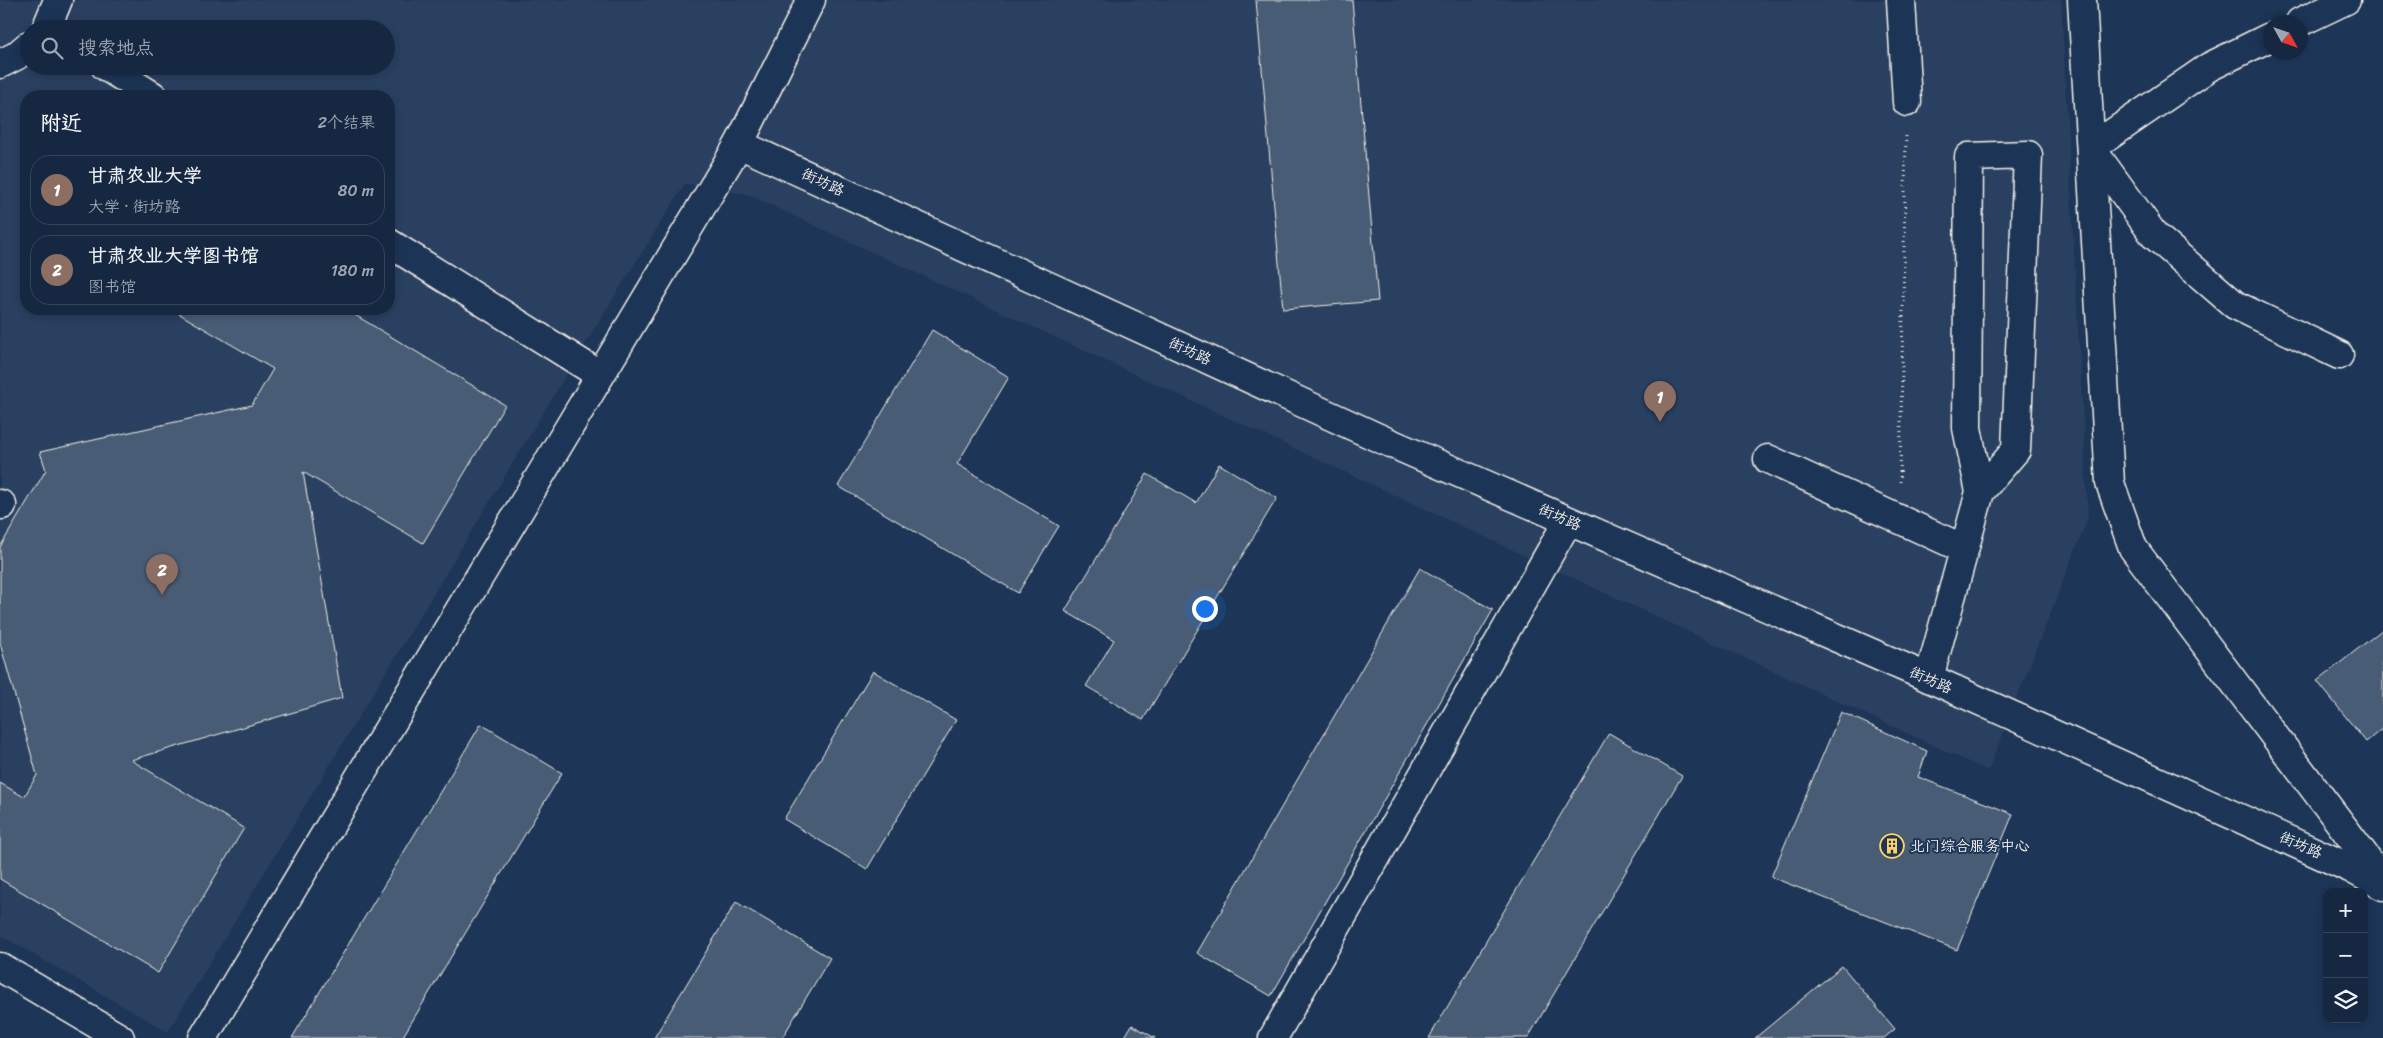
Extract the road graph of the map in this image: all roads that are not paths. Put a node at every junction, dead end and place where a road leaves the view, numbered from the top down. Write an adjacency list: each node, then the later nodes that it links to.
1 (58, 0): 7 (street)
2 (810, 0): 14 (street)
3 (1901, 0): 13 (street)
4 (2082, 0): 15 (street)
5 (2346, 0): 6 (street)
6 (2308, 18)
7 (50, 20)
8 (2263, 40): 15 (street)
9 (20, 53): 10 (street)
10 (0, 64)
11 (119, 75): 12 (street)
12 (143, 90)
13 (1907, 102)
14 (739, 144): 18 (street); 21 (street, 街坊路)
15 (2090, 148): 17 (street); 24 (street)
16 (395, 247): 18 (street)
17 (2339, 355)
18 (600, 375): 29 (street)
19 (1768, 459): 22 (street)
20 (1980, 492): 20 (street); 22 (street)
21 (1568, 521): 23 (street, 街坊路); 27 (street)
22 (1964, 550): 23 (street)
23 (1929, 678): 25 (street, 街坊路)
24 (2383, 880)
25 (2383, 886)
26 (0, 967): 28 (street)
27 (1277, 1037)
28 (120, 1038)
29 (203, 1038)

